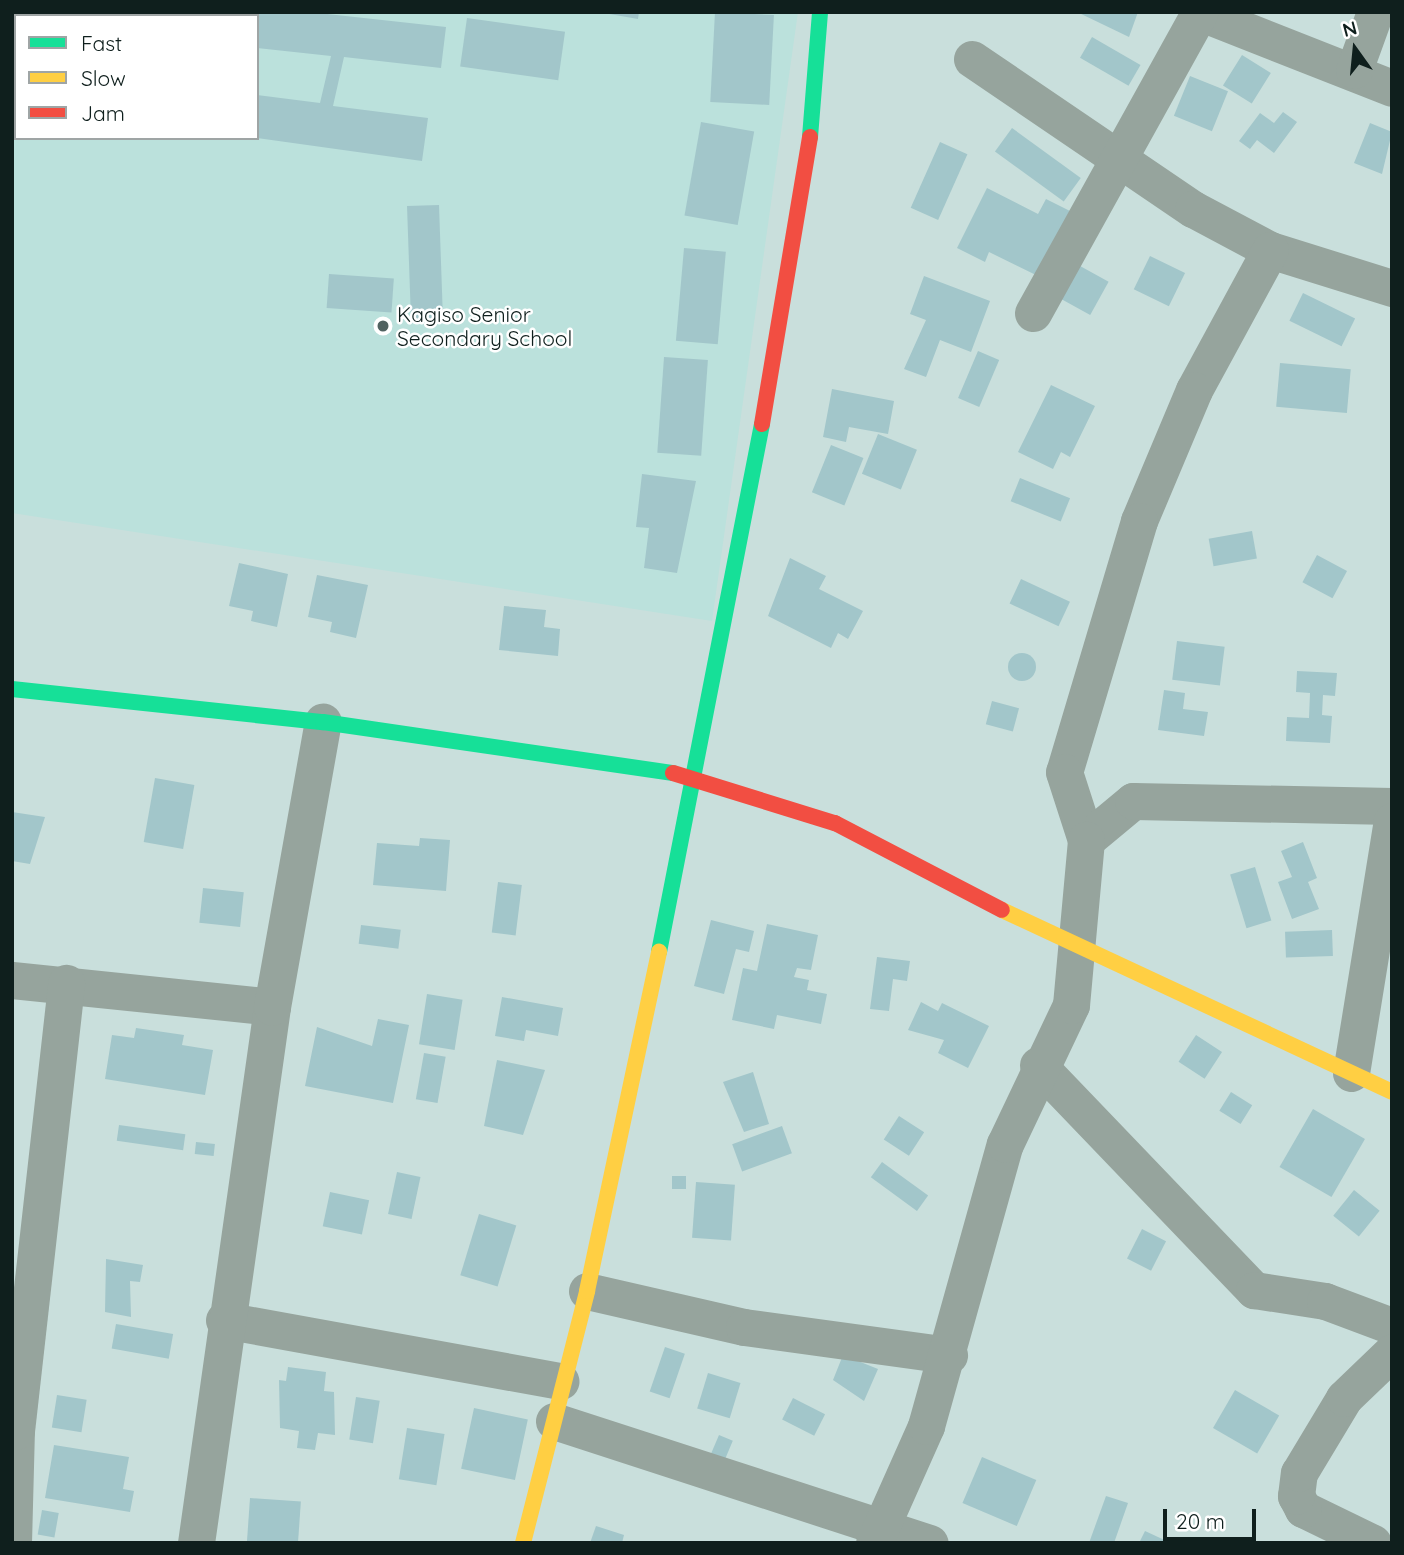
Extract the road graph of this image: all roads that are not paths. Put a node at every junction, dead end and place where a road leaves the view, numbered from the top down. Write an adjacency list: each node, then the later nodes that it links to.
1 (820, 12): 13 (street)
2 (1375, 12): 5 (street)
3 (1199, 13): 5 (street); 7 (street)
4 (972, 59): 7 (street)
5 (1354, 70): 6 (street)
6 (1392, 88)
7 (1119, 155): 8 (street); 10 (street)
8 (1270, 250): 9 (street); 16 (street)
9 (1392, 288)
10 (1034, 313)
11 (12, 689): 12 (street)
12 (323, 722): 13 (street); 20 (street)
13 (696, 776): 17 (street); 24 (street)
14 (1392, 806): 16 (street)
15 (1392, 821): 22 (street)
16 (1086, 840): 17 (street)
17 (1078, 949): 21 (street); 22 (street)
18 (12, 980): 19 (street)
19 (66, 983): 20 (street); 31 (street)
20 (272, 1007): 25 (street)
21 (1038, 1065): 26 (street); 28 (street)
22 (1351, 1073): 23 (street)
23 (1392, 1092)
24 (587, 1291): 28 (street); 29 (street)
25 (224, 1320): 29 (street); 34 (street)
26 (1392, 1326)
27 (1392, 1352): 37 (street)
28 (948, 1354): 32 (street)
29 (561, 1381): 30 (street)
30 (554, 1421): 32 (street); 35 (street)
31 (14, 1431): 33 (street)
32 (878, 1533): 36 (street)
33 (13, 1543)
34 (196, 1543)
35 (523, 1543)
36 (930, 1543)
37 (1373, 1543)

